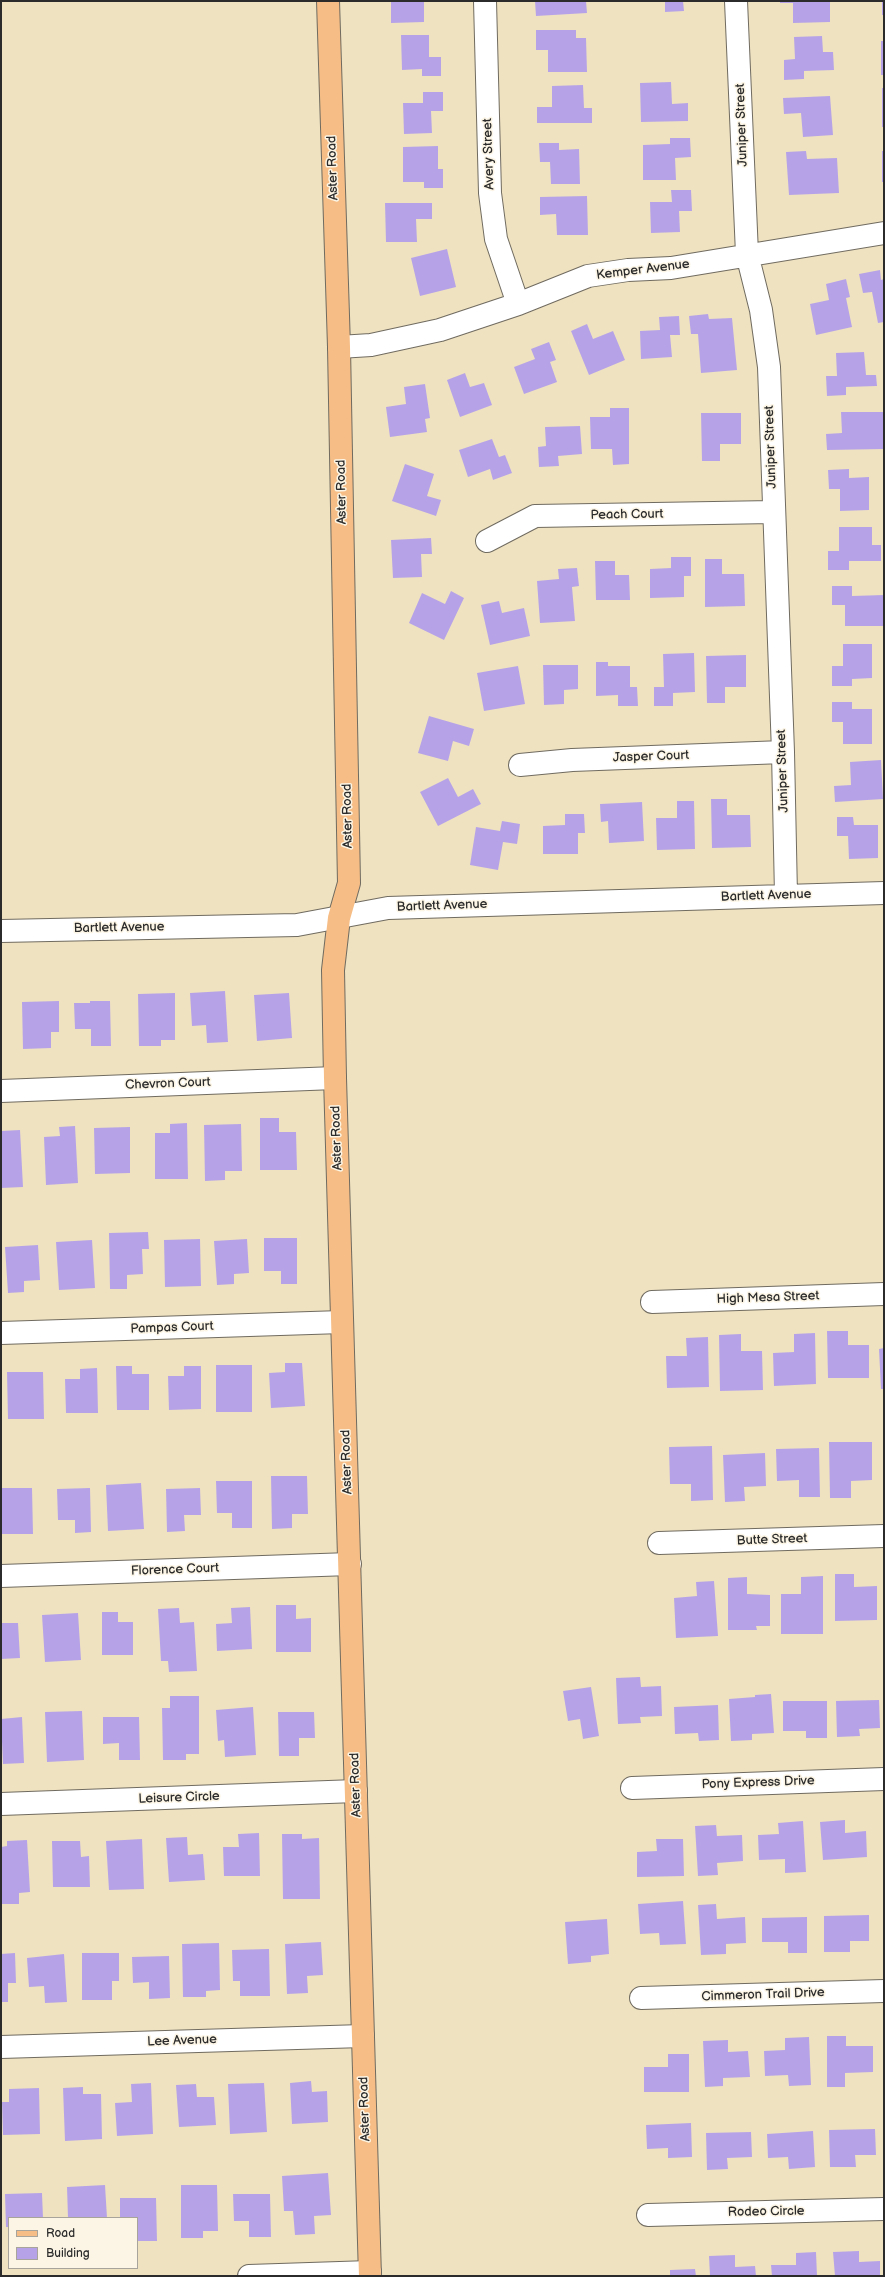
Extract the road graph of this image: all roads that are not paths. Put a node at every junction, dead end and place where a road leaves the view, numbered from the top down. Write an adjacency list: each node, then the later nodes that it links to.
1 (328, 1): 7 (main road, Aster Road)
2 (484, 1): 6 (street, Avery Street)
3 (736, 1): 5 (street, Juniper Street)
4 (884, 233): 5 (street, Kemper Avenue)
5 (747, 254): 6 (street, Kemper Avenue); 8 (street, Juniper Street)
6 (518, 304): 7 (street, Kemper Avenue)
7 (339, 347): 14 (main road, Aster Road)
8 (773, 512): 9 (street, Peach Court); 10 (street, Juniper Street)
9 (487, 541)
10 (783, 752): 11 (street, Jasper Court); 13 (street, Juniper Street)
11 (520, 765)
12 (884, 893): 13 (street, Bartlett Avenue)
13 (786, 895): 14 (street, Bartlett Avenue)
14 (339, 918): 15 (street, Bartlett Avenue); 16 (main road, Aster Road)
15 (1, 931)
16 (335, 1078): 17 (street, Chevron Court); 20 (main road, Aster Road)
17 (1, 1091)
18 (884, 1294): 19 (street, High Mesa Street)
19 (652, 1302)
20 (342, 1322): 21 (street, Pampas Court); 24 (main road, Aster Road)
21 (1, 1333)
22 (884, 1536): 23 (street, Butte Street)
23 (660, 1543)
24 (350, 1564): 25 (street, Florence Court); 28 (main road, Aster Road)
25 (1, 1576)
26 (884, 1779): 27 (street, Pony Express Drive)
27 (632, 1788)
28 (356, 1791): 29 (street, Leisure Circle); 32 (main road, Aster Road)
29 (1, 1804)
30 (884, 1991): 31 (street, Cimmeron Trail Drive)
31 (641, 1998)
32 (363, 2036): 33 (street, Lee Avenue); 36 (main road, Aster Road)
33 (1, 2047)
34 (884, 2209): 35 (street, Rodeo Circle)
35 (648, 2215)
36 (370, 2274): 37 (street)
37 (249, 2276)

